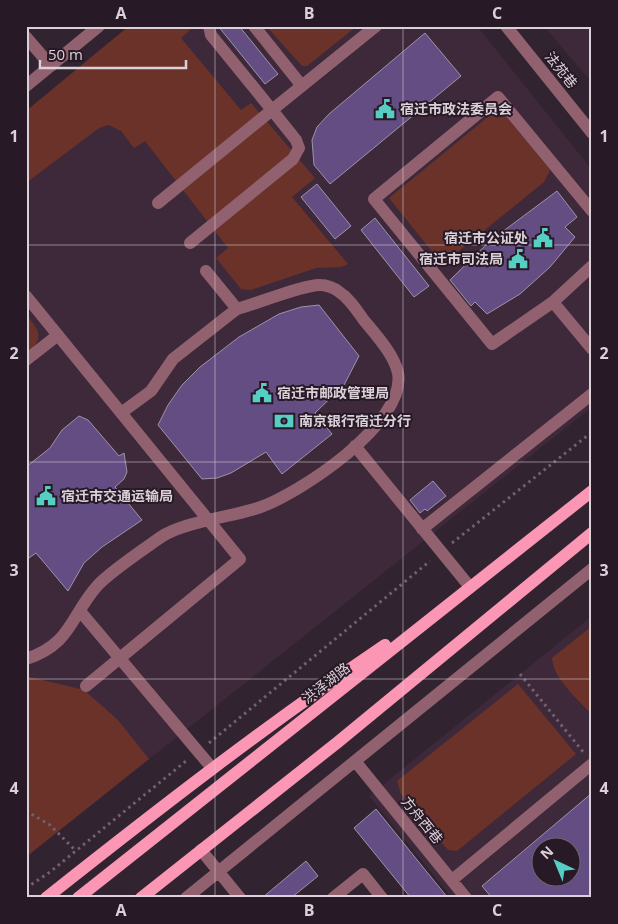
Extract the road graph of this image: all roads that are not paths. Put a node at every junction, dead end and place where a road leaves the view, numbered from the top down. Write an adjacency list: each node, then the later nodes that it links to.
1 (99, 26): 7 (street)
2 (210, 26): 10 (street)
3 (254, 26): 9 (street)
4 (376, 26): 9 (street)
5 (506, 26): 11 (street, 法苑巷)
6 (26, 37): 7 (street)
7 (51, 66): 8 (street)
8 (26, 86)
9 (302, 86): 10 (street)
10 (272, 110): 12 (street); 14 (street)
11 (592, 133)
12 (158, 203)
13 (592, 211): 18 (street)
14 (190, 243)
15 (592, 266): 18 (street)
16 (206, 272): 19 (street)
17 (26, 296): 20 (street)
18 (554, 302): 21 (street)
19 (237, 309): 24 (street); 25 (street)
20 (58, 335): 22 (street); 24 (street)
21 (592, 350)
22 (26, 360)
23 (592, 394): 28 (street)
24 (121, 413): 27 (street)
25 (355, 446): 27 (street); 28 (street)
26 (592, 491): 31 (main road, 洪泽湖路)
27 (208, 522): 32 (street); 33 (street)
28 (422, 529): 31 (street)
29 (592, 533): 39 (main road)
30 (592, 569): 37 (street)
31 (470, 587): 38 (main road); 43 (main road, 洪泽湖路)
32 (80, 612): 33 (street); 34 (street)
33 (119, 658): 35 (street); 38 (street)
34 (26, 659)
35 (86, 686)
36 (589, 759): 41 (street)
37 (355, 761): 40 (street); 41 (street, 方舟西巷)
38 (212, 768): 42 (main road)
39 (201, 850): 40 (street); 44 (main road); 45 (main road)
40 (219, 872): 46 (street); 47 (street)
41 (452, 880): 50 (street, 方舟西巷)
42 (46, 898)
43 (78, 898)
44 (140, 898)
45 (147, 898)
46 (186, 898)
47 (240, 898)
48 (333, 898): 49 (street)
49 (382, 898)
50 (466, 898)

